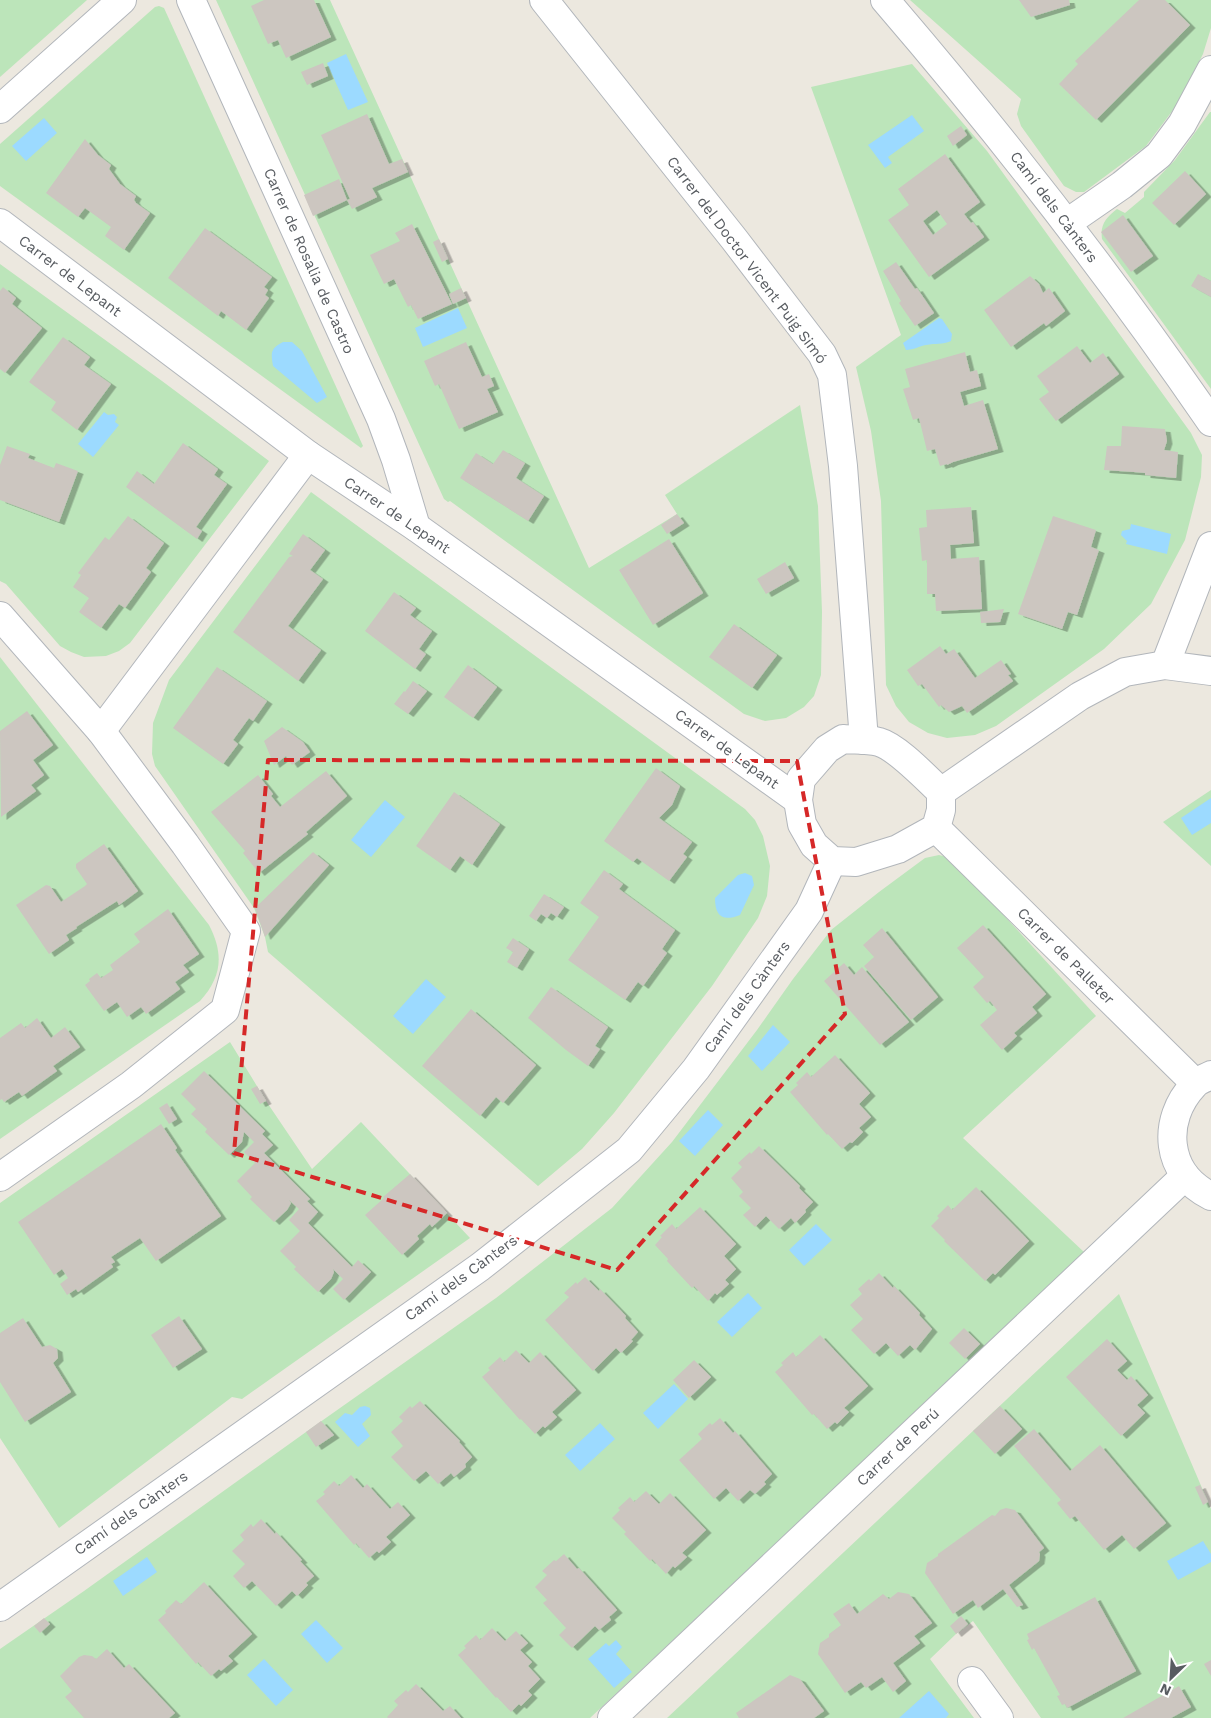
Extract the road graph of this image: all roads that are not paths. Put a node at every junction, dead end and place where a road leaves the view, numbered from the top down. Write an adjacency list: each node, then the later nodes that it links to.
1 (122, 0): 6 (street)
2 (191, 0): 11 (street, Carrer de Rosalia de Castro)
3 (544, 0): 17 (street, Carrer del Doctor Vicent Puig Simó)
4 (885, 0): 8 (street, Camí dels Cànters)
5 (1211, 70): 8 (street)
6 (0, 108)
7 (0, 223): 10 (street, Carrer de Lepant)
8 (1068, 223): 9 (street, Camí dels Cànters)
9 (1211, 422)
10 (308, 455): 11 (street, Carrer de Lepant); 16 (street)
11 (416, 527): 19 (street, Carrer de Lepant)
12 (1211, 546): 14 (street)
13 (0, 616): 16 (street)
14 (1165, 666): 15 (street); 18 (street)
15 (1211, 671)
16 (101, 732): 24 (street)
17 (864, 740): 18 (street); 19 (street)
18 (941, 792): 20 (street)
19 (798, 800): 21 (street)
20 (936, 828): 21 (street); 22 (street, Carrer de Palleter)
21 (832, 861): 26 (street, Camí dels Cànters)
22 (1203, 1079): 23 (street)
23 (1185, 1176): 25 (street); 28 (street, Carrer de Perú)
24 (0, 1178)
25 (1211, 1196)
26 (0, 1606)
27 (972, 1681): 29 (street)
28 (612, 1718)
29 (999, 1718)

